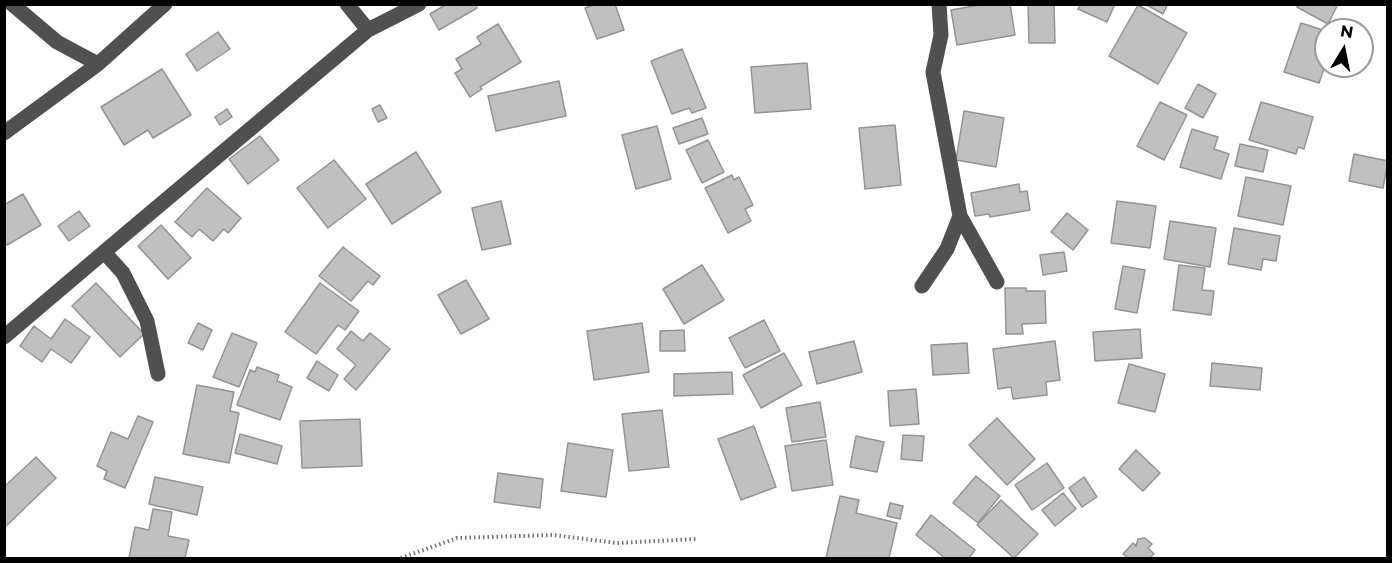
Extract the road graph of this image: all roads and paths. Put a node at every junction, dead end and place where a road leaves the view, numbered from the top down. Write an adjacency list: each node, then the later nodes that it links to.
1 (12, 4): 7 (street)
2 (165, 4): 7 (street)
3 (347, 4): 6 (street)
4 (419, 4): 6 (street)
5 (939, 4): 9 (street)
6 (368, 30): 10 (street)
7 (98, 64): 8 (street)
8 (4, 133)
9 (960, 216): 11 (street); 12 (street)
10 (104, 252): 13 (street); 14 (street)
11 (997, 282)
12 (922, 286)
13 (4, 337)
14 (158, 374)
15 (696, 538): 16 (path)
16 (401, 558)

